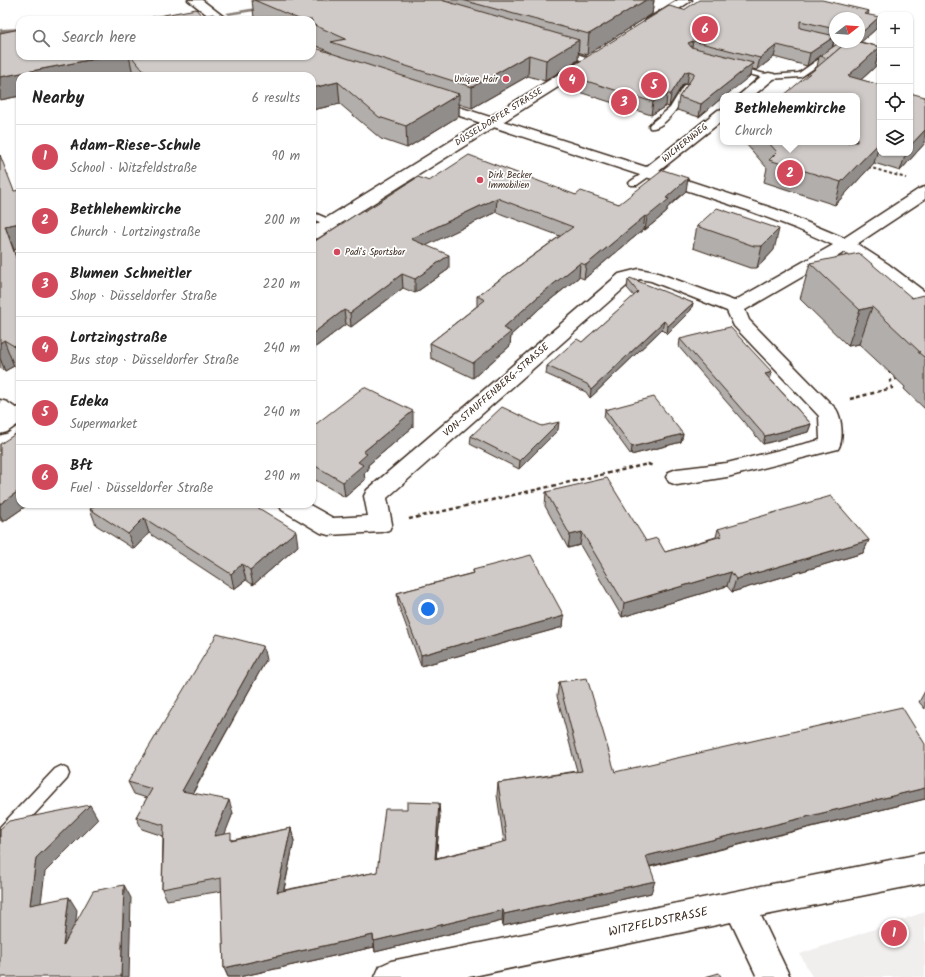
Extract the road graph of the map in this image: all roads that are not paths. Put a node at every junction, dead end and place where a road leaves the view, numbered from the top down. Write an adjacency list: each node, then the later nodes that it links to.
1 (194, 0): 3 (street)
2 (686, 0): 4 (street)
3 (216, 16)
4 (640, 29)
5 (836, 48): 9 (lane)
6 (552, 50): 7 (lane)
7 (596, 57): 14 (street, DÜSSELDORFER STRASSE)
8 (731, 66): 9 (lane)
9 (769, 77): 11 (street)
10 (687, 87): 15 (lane)
11 (749, 93)
12 (417, 97): 14 (street)
13 (720, 115): 16 (street, WICHERNWEG)
14 (492, 122): 16 (street); 20 (street, DÜSSELDORFER STRASSE)
15 (653, 126)
16 (648, 173): 17 (lane); 22 (street)
17 (634, 183)
18 (925, 192): 22 (street)
19 (316, 217): 20 (lane)
20 (330, 223): 21 (street, DÜSSELDORFER STRASSE)
21 (316, 232)
22 (845, 245): 23 (street); 24 (street)
23 (925, 302)
24 (735, 308): 25 (street); 26 (street, VON-STAUFFENBERG-STRASSE)
25 (678, 477)
26 (297, 508)
27 (60, 774): 28 (lane)
28 (0, 839)
29 (925, 868): 30 (street, WITZFELDSTRASSE)
30 (739, 905): 31 (street, WITZFELDSTRASSE); 32 (street)
31 (391, 977)
32 (774, 977)

